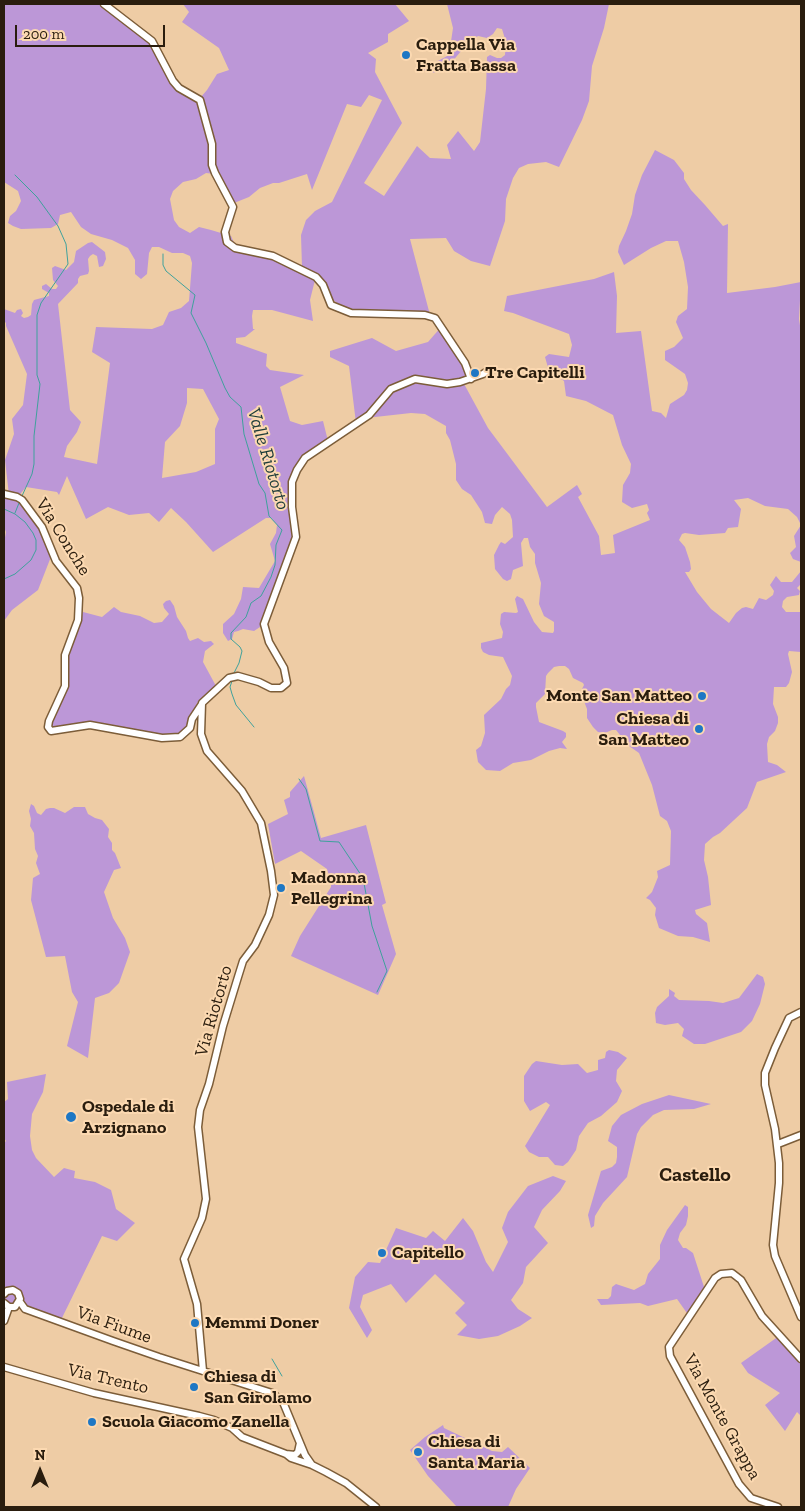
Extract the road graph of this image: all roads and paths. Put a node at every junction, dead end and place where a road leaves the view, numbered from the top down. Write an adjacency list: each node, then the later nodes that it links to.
1 (104, 4): 3 (street)
2 (489, 370): 3 (street)
3 (471, 379): 5 (street)
4 (4, 494): 5 (street, Via Conche)
5 (202, 703): 16 (street, Via Riotorto)
6 (801, 1012): 8 (street)
7 (801, 1135): 8 (street)
8 (778, 1144): 12 (street)
9 (4, 1294): 10 (street, Via Fiume)
10 (20, 1302): 11 (street); 16 (street, Via Fiume)
11 (6, 1305): 13 (street)
12 (801, 1317)
13 (4, 1321)
14 (801, 1359): 21 (street, Via Monte Grappa)
15 (4, 1367): 18 (street, Via Trento)
16 (203, 1371): 17 (street, Via Fiume)
17 (300, 1442): 18 (street); 19 (street)
18 (286, 1454): 19 (street, Via Trento)
19 (312, 1465): 20 (street, Via Trento)
20 (376, 1507)
21 (778, 1507)

